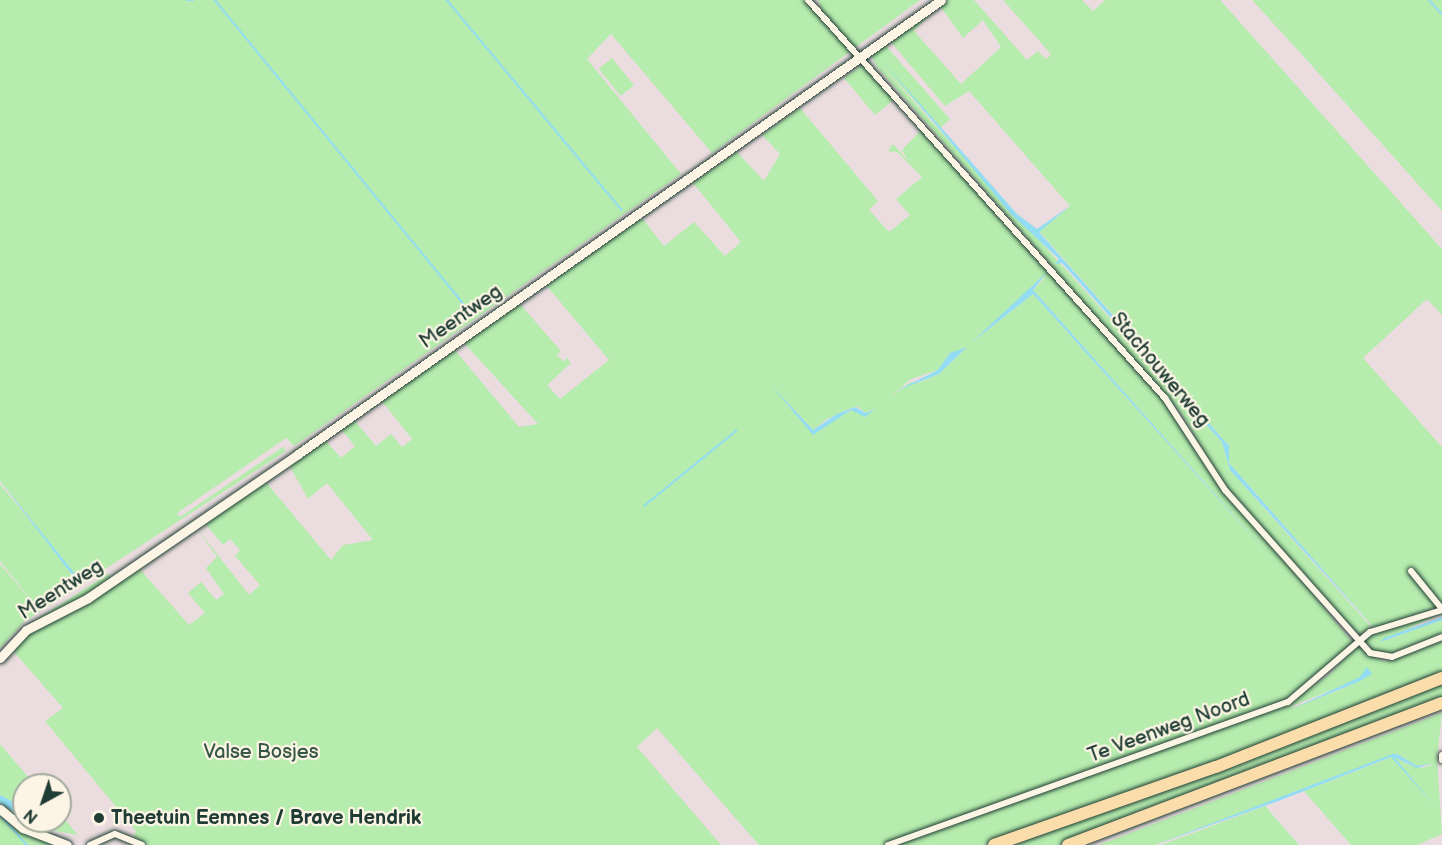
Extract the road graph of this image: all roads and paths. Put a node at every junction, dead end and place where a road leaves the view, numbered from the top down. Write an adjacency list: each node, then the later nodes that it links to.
1 (808, 0): 3 (street, Stachouwerweg)
2 (941, 0): 3 (street, Meentweg)
3 (861, 58): 7 (street, Stachouwerweg); 8 (street, Meentweg)
4 (1411, 571): 5 (street, Te Veenweg Noord)
5 (1442, 610): 7 (street, Te Veenweg Noord)
6 (1442, 637): 7 (street, Stachouwerweg)
7 (1359, 640): 17 (street, Te Veenweg Noord)
8 (0, 658)
9 (1442, 678): 18 (highway)
10 (1442, 703): 19 (highway)
11 (1442, 755): 12 (street)
12 (1442, 760)
13 (0, 809): 14 (street)
14 (67, 845)
15 (90, 845): 16 (street)
16 (142, 845)
17 (888, 845)
18 (994, 845)
19 (1068, 845)

